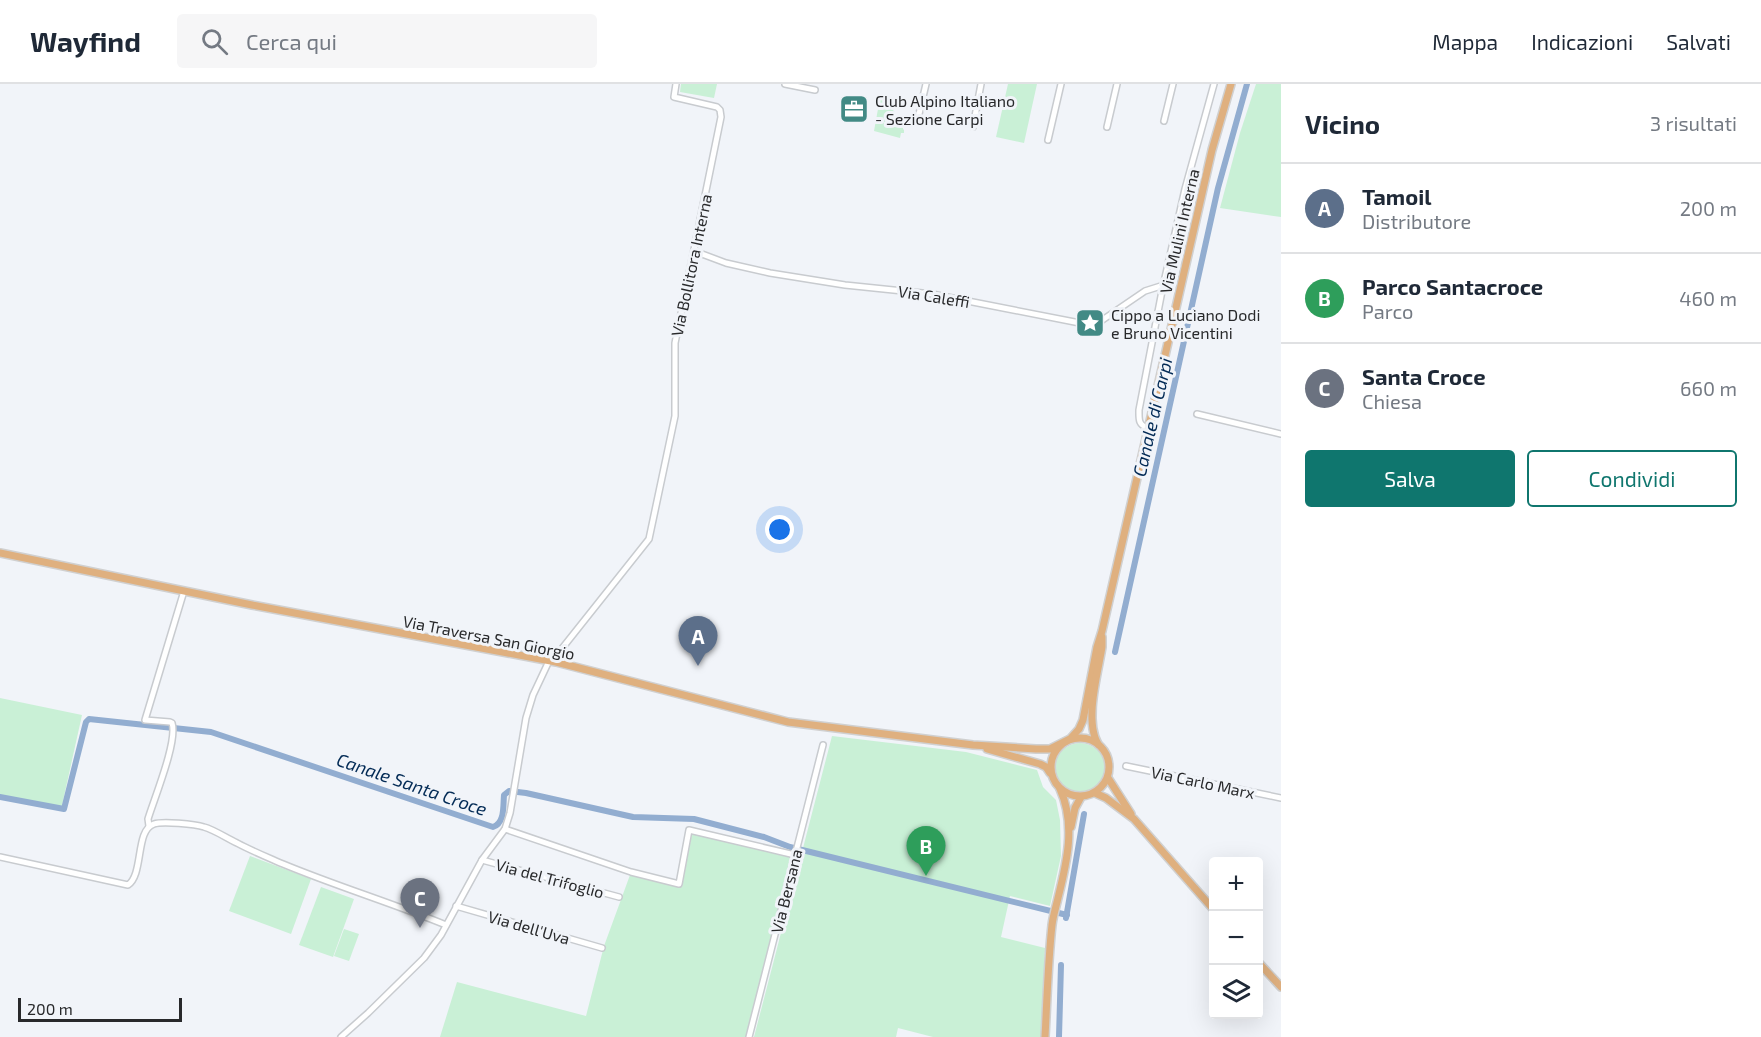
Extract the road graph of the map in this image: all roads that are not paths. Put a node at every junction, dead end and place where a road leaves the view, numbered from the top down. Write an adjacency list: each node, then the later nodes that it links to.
1 (676, 84): 16 (street, Via Bollitora Interna)
2 (784, 84): 10 (street)
3 (926, 84): 11 (street)
4 (981, 84): 13 (street)
5 (1061, 84): 15 (street)
6 (1117, 84): 14 (street)
7 (1173, 84): 12 (street)
8 (1214, 84): 17 (street)
9 (1232, 84): 19 (main road, Via Mulini Interna)
10 (814, 90)
11 (919, 114)
12 (1164, 121)
13 (973, 127)
14 (1107, 127)
15 (1048, 141)
16 (694, 251): 17 (street, Via Caleffi); 24 (street, Via Bollitora Interna)
17 (1164, 285): 19 (street)
18 (1197, 414): 20 (street)
19 (1148, 428): 23 (main road, Via Mulini Interna)
20 (1281, 435)
21 (0, 553): 22 (main road, Via Traversa San Giorgio)
22 (184, 591): 24 (main road, Via Traversa San Giorgio); 37 (street)
23 (1102, 631): 25 (main road, Via Mulini Interna); 28 (main road, Via Mulini Interna)
24 (549, 661): 27 (main road, Via Traversa San Giorgio); 38 (street, Via Bollitora Interna)
25 (1063, 743): 27 (main road, Via Traversa San Giorgio); 28 (main road); 30 (main road)
26 (823, 745): 40 (street, Via Bersana)
27 (973, 745): 30 (main road, Via Traversa San Giorgio)
28 (1099, 745): 31 (main road)
29 (1126, 766): 35 (street, Via Carlo Marx)
30 (1053, 778): 32 (main road)
31 (1108, 778): 33 (main road); 36 (main road)
32 (1060, 789): 34 (main road); 39 (main road)
33 (1095, 793): 34 (main road); 36 (main road)
34 (1081, 797): 39 (main road)
35 (1281, 798)
36 (1134, 819): 44 (main road)
37 (149, 826): 41 (street); 46 (street)
38 (505, 829): 40 (street); 42 (street)
39 (1069, 836): 52 (main road)
40 (796, 854): 51 (street, Via Bersana)
41 (0, 857)
42 (482, 860): 43 (street, Via del Trifoglio); 45 (street)
43 (618, 897)
44 (1209, 904)
45 (456, 906): 46 (street); 47 (street, Via dell'Uva)
46 (446, 925): 50 (street)
47 (602, 948)
48 (1261, 965): 49 (main road)
49 (1281, 987)
50 (341, 1037)
51 (749, 1037)
52 (1045, 1037)

